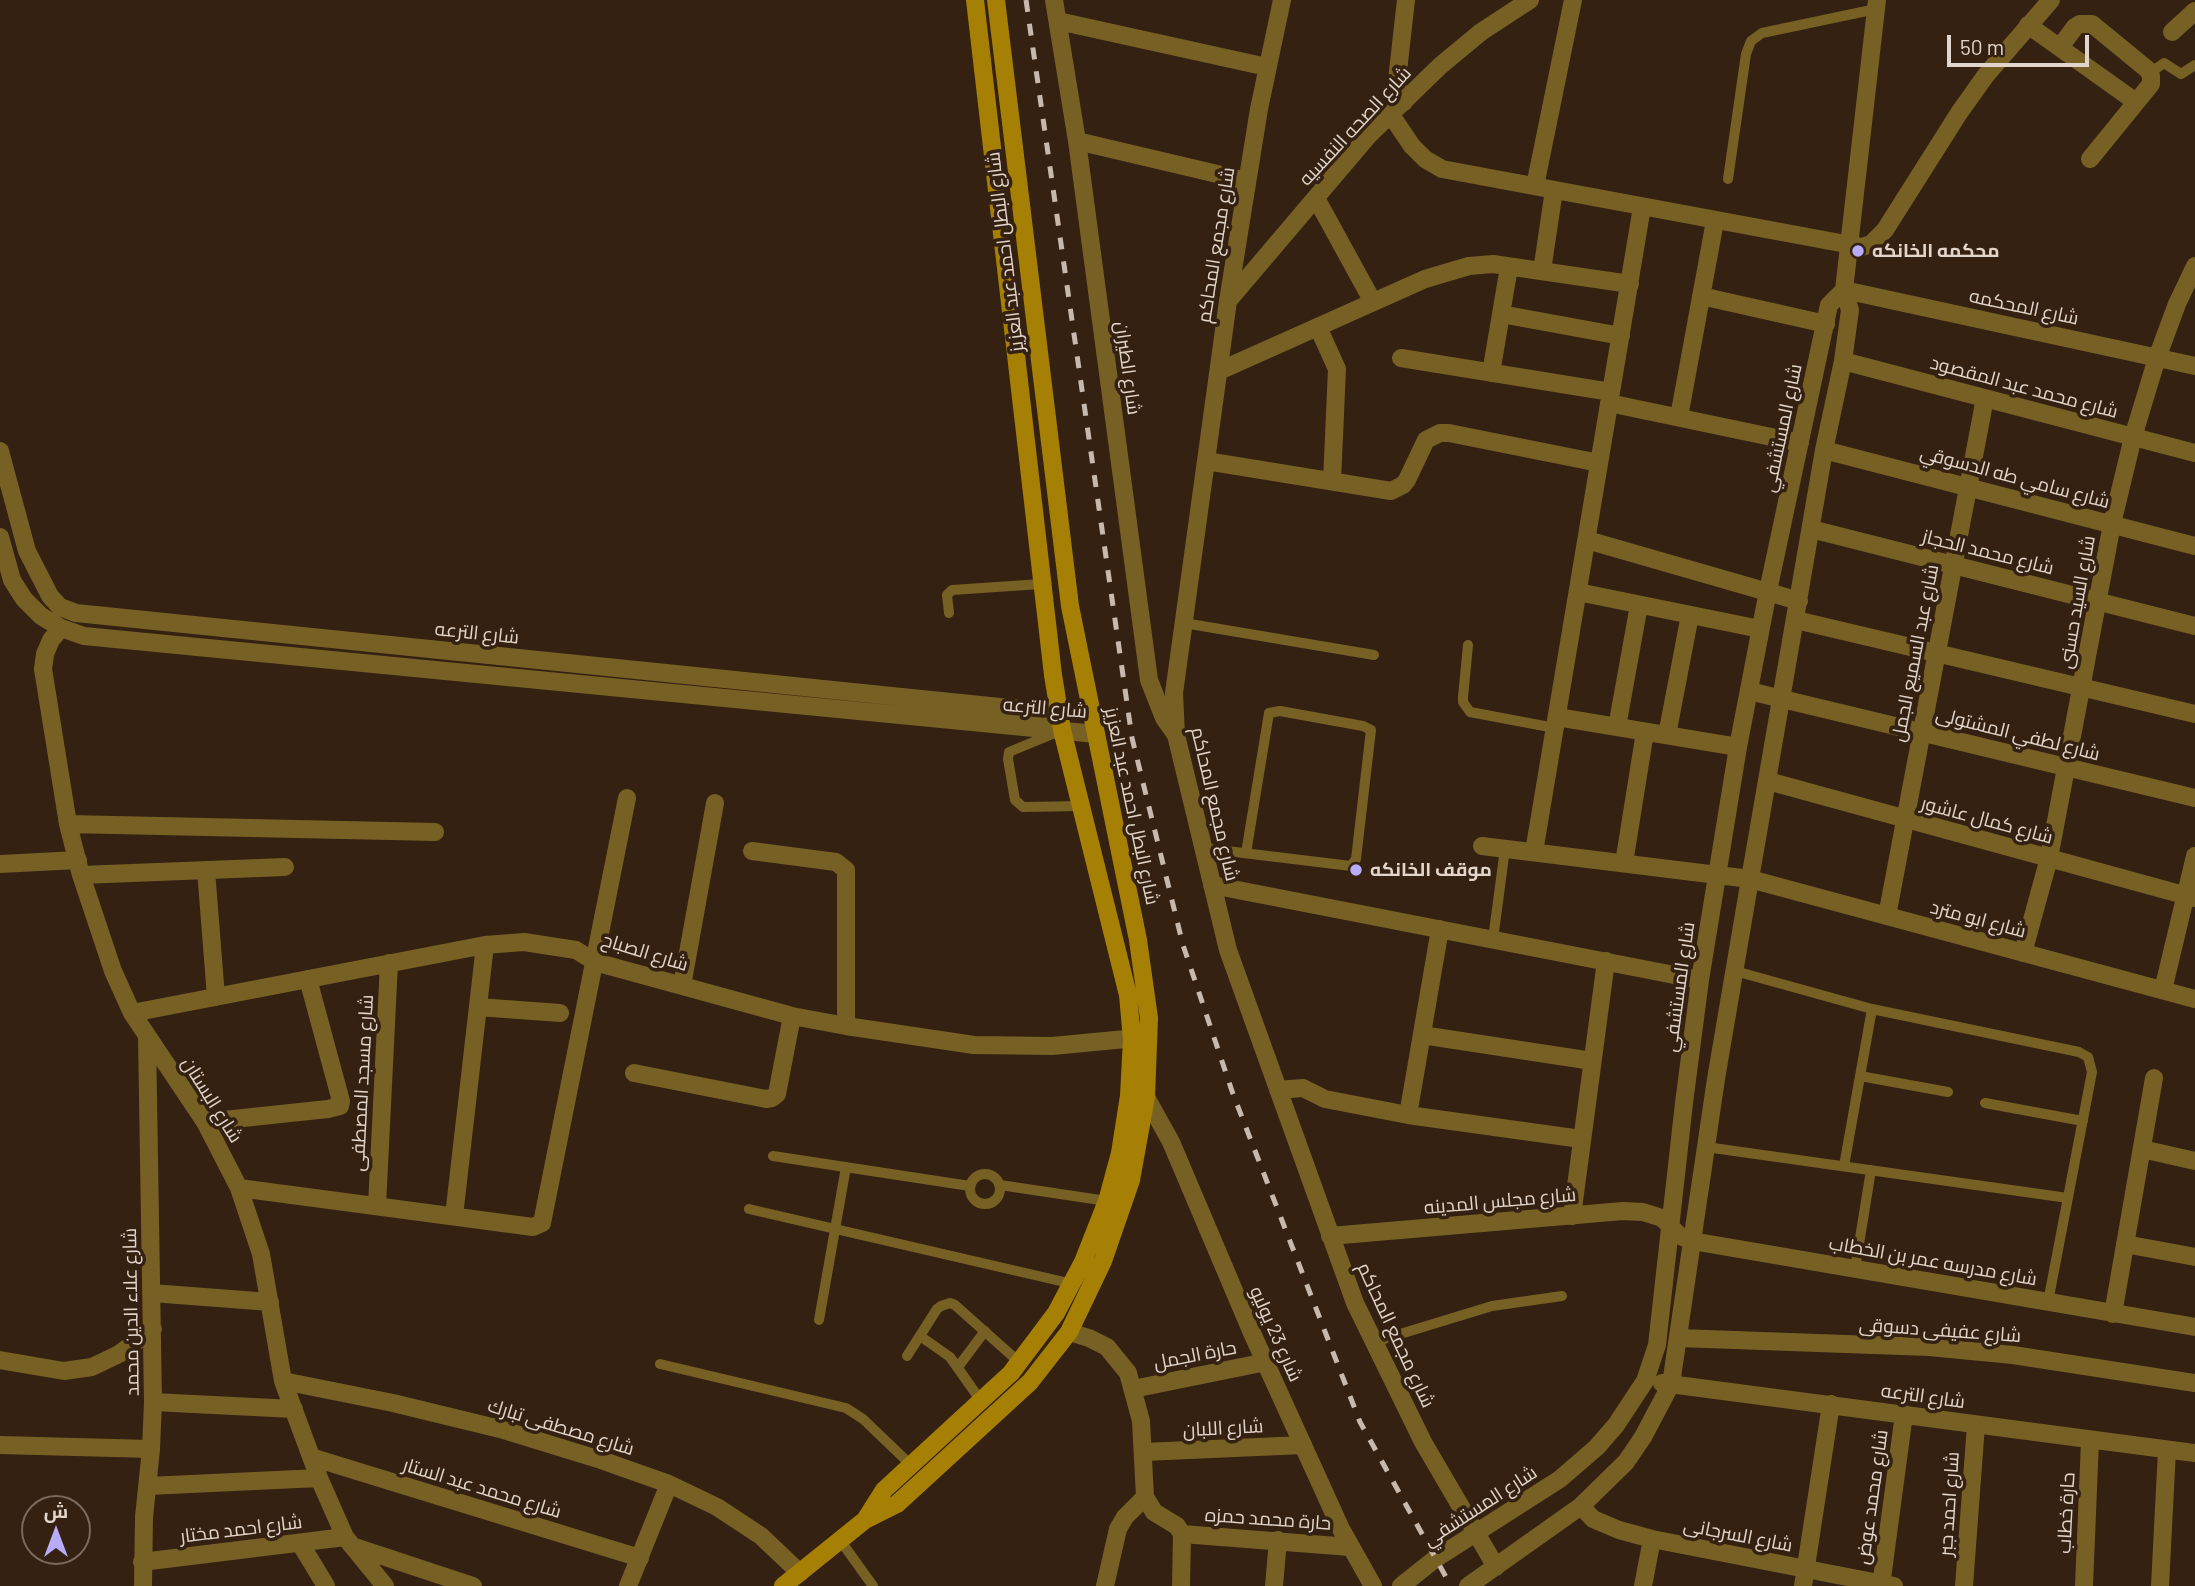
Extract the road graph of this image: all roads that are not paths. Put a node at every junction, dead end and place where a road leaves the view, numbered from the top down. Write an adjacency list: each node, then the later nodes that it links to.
1 (975, 0): 67 (main road, شارع البطل احمد عبد العزيز)
2 (996, 0): 92 (main road, شارع البطل احمد عبد العزيز)
3 (1054, 0): 11 (street, شارع الطيران)
4 (1282, 0): 16 (street, شارع مجمع المحاكم)
5 (1406, 0): 18 (street)
6 (1530, 0): 18 (street, شارع الصحه النفسيه)
7 (1573, 0): 25 (street)
8 (2052, 0): 12 (street)
9 (1876, 2): 23 (lane); 30 (street, شارع المستشفي)
10 (2195, 11): 13 (street)
11 (1058, 20): 16 (street); 21 (street, شارع الطيران)
12 (2028, 25): 14 (street); 30 (street)
13 (2172, 32)
14 (2060, 47): 17 (street); 19 (street)
15 (2195, 65): 17 (lane)
16 (1268, 67): 24 (street, شارع مجمع المحاكم)
17 (2150, 73): 19 (street)
18 (1404, 102): 20 (street, شارع الصحه النفسيه)
19 (2136, 102): 22 (street)
20 (1391, 115): 25 (street); 27 (street, شارع الصحه النفسيه)
21 (1077, 141): 24 (street); 93 (street, شارع الطيران)
22 (2090, 159)
23 (1728, 178)
24 (1247, 181): 37 (street, شارع مجمع المحاكم)
25 (1535, 186): 26 (street)
26 (1555, 190): 28 (street); 33 (street)
27 (1316, 198): 37 (street, شارع الصحه النفسيه); 38 (street)
28 (1642, 207): 29 (street); 34 (street)
29 (1715, 221): 30 (street); 36 (street)
30 (1849, 244): 35 (street, شارع المستشفي)
31 (2195, 266): 44 (street, شارع السيد حسنى)
32 (1509, 267): 33 (street); 38 (street); 39 (street)
33 (1542, 271): 34 (street)
34 (1630, 284): 42 (street)
35 (1844, 290): 40 (street, شارع المستشفي); 44 (street, شارع المحكمه); 45 (street, شارع المستشفي)
36 (1701, 296): 40 (street); 51 (street)
37 (1228, 301): 47 (street, شارع مجمع المحاكم)
38 (1373, 302): 41 (street)
39 (1501, 314): 42 (street); 48 (street)
40 (1826, 324): 53 (street, شارع المستشفي)
41 (1318, 327): 47 (street); 59 (street)
42 (1621, 336): 49 (street)
43 (1401, 358): 48 (street)
44 (2157, 358): 46 (street, شارع المحكمه); 52 (street, شارع السيد حسنى)
45 (1843, 361): 50 (street, شارع محمد عبد المقصود); 54 (street, شارع المستشفي)
46 (2195, 366)
47 (1219, 371): 57 (street, شارع مجمع المحاكم)
48 (1491, 373): 49 (street)
49 (1610, 398): 51 (street); 58 (street)
50 (1985, 398): 52 (street, شارع محمد عبد المقصود); 60 (street, شارع عبد السميع الجمل)
51 (1679, 418): 53 (street)
52 (2133, 437): 56 (street, شارع محمد عبد المقصود); 61 (street, شارع السيد حسنى)
53 (1800, 443): 69 (street, شارع المستشفي)
54 (1824, 450): 60 (street, شارع سامي طه الدسوقي); 62 (street, شارع المستشفي)
55 (0, 451): 87 (street, شارع الترعه)
56 (2195, 453)
57 (1206, 461): 59 (street); 76 (street, شارع مجمع المحاكم)
58 (1599, 463): 59 (street); 64 (street)
59 (1332, 481)
60 (1968, 487): 61 (street, شارع سامي طه الدسوقي); 66 (street, شارع عبد السميع الجمل)
61 (2112, 524): 65 (street, شارع سامي طه الدسوقي); 71 (street, شارع السيد حسنى)
62 (1811, 529): 66 (street, شارع محمد الحجاز); 70 (street, شارع المستشفي)
63 (0, 537): 78 (street, شارع الترعه)
64 (1587, 540): 68 (street); 69 (street)
65 (2195, 546)
66 (1953, 565): 71 (street, شارع محمد الحجاز); 81 (street, شارع عبد السميع الجمل)
67 (1041, 584): 73 (lane); 87 (main road, شارع البطل احمد عبد العزيز)
68 (1578, 592): 72 (street); 88 (street)
69 (1768, 592): 70 (street); 79 (street, شارع المستشفي)
70 (1799, 601): 75 (street, شارع المستشفي)
71 (2098, 601): 77 (street, شارع محمد الحجاز); 83 (street, شارع السيد حسنى)
72 (1639, 605): 74 (street); 89 (street)
73 (949, 613)
74 (1689, 615): 79 (street); 94 (street)
75 (1796, 620): 81 (street); 85 (street, شارع المستشفي)
76 (1184, 622): 82 (lane); 93 (street, شارع مجمع المحاكم)
77 (2195, 626)
78 (61, 628): 87 (street, شارع الترعه); 103 (street, شارع البستان)
79 (1760, 629): 84 (street, شارع المستشفي)
80 (1468, 645): 88 (lane)
81 (1937, 652): 83 (street); 91 (street, شارع عبد السميع الجمل)
82 (1374, 655)
83 (2082, 687): 86 (street); 96 (street, شارع السيد حسنى)
84 (1749, 691): 85 (street, شارع لطفي المشتولى); 95 (street, شارع المستشفي)
85 (1780, 697): 91 (street, شارع لطفي المشتولى); 97 (street, شارع المستشفي)
86 (2195, 714)
87 (1060, 722): 92 (street, شارع الترعه); 101 (main road, شارع البطل احمد عبد العزيز); 101 (lane)
88 (1556, 722): 89 (street); 109 (street)
89 (1616, 727): 90 (street)
90 (1645, 732): 94 (street); 113 (street)
91 (1922, 732): 96 (street, شارع لطفي المشتولى); 102 (street, شارع عبد السميع الجمل)
92 (1096, 733): 145 (main road, شارع البطل احمد عبد العزيز)
93 (1176, 735): 106 (street, شارع مجمع المحاكم)
94 (1667, 735): 95 (street)
95 (1738, 747): 118 (street, شارع المستشفي)
96 (2068, 767): 99 (street, شارع لطفي المشتولى); 112 (street, شارع السيد حسنى)
97 (1768, 782): 102 (street, شارع كمال عاشور); 119 (street, شارع المستشفي)
98 (627, 798): 128 (street)
99 (2195, 798)
100 (715, 803): 133 (street)
101 (1082, 806): 145 (main road, شارع البطل احمد عبد العزيز)
102 (1905, 819): 112 (street, شارع كمال عاشور); 122 (street, شارع عبد السميع الجمل)
103 (68, 824): 104 (street); 115 (street, شارع البستان)
104 (435, 832)
105 (1482, 846): 107 (street, شارع ابو مترد)
106 (1202, 848): 110 (lane); 120 (street, شارع مجمع المحاكم)
107 (1505, 849): 109 (street, شارع ابو مترد); 124 (lane)
108 (752, 851): 142 (street)
109 (1534, 852): 113 (street, شارع ابو مترد)
110 (1246, 853): 110 (lane)
111 (2195, 856): 121 (street)
112 (2049, 858): 121 (street, شارع كمال عاشور); 126 (street, شارع السيد حسنى)
113 (1624, 863): 118 (street, شارع ابو مترد)
114 (0, 864): 115 (street)
115 (80, 867): 117 (street); 139 (street, شارع البستان)
116 (285, 867): 117 (street)
117 (206, 870): 135 (street)
118 (1717, 875): 119 (street, شارع ابو مترد); 132 (street, شارع المستشفي)
119 (1750, 879): 122 (street, شارع ابو مترد); 130 (street, شارع المستشفي)
120 (1212, 885): 123 (street); 150 (street, شارع مجمع المحاكم)
121 (2191, 897): 134 (street)
122 (1887, 916): 126 (street, شارع ابو مترد)
123 (1440, 929): 124 (street); 143 (street)
124 (1493, 940): 127 (street)
125 (485, 944): 128 (street, شارع الصباح); 129 (street, شارع الصباح); 137 (street)
126 (2023, 953): 134 (street, شارع ابو مترد)
127 (1606, 961): 132 (street); 146 (street)
128 (595, 962): 133 (street, شارع الصباح); 172 (street)
129 (389, 963): 131 (street, شارع الصباح); 170 (street, شارع مسجد المصطفى)
130 (1735, 971): 138 (lane); 158 (street, شارع المستشفي)
131 (308, 979): 135 (street, شارع الصباح); 156 (street)
132 (1700, 980): 174 (street, شارع المستشفي)
133 (682, 986): 141 (street, شارع الصباح)
134 (2163, 990): 136 (street, شارع ابو مترد)
135 (216, 997): 139 (street, شارع الصباح)
136 (2195, 999)
137 (478, 1007): 140 (street); 172 (street)
138 (1872, 1009): 148 (lane); 155 (lane)
139 (132, 1013): 144 (street, شارع البستان)
140 (560, 1013)
141 (792, 1016): 142 (street, شارع الصباح); 147 (street)
142 (846, 1026): 145 (street, شارع الصباح)
143 (1422, 1035): 146 (street); 154 (street)
144 (147, 1037): 156 (street, شارع البستان); 182 (street, شارع علاء الدين محمد)
145 (1140, 1038): 152 (main road, شارع البطل احمد عبد العزيز); 169 (main road, شارع البطل احمد عبد العزيز)
146 (1592, 1061): 157 (street)
147 (634, 1073)
148 (1860, 1076): 151 (lane); 163 (lane)
149 (2154, 1078): 159 (street)
150 (1278, 1090): 154 (street); 176 (street, شارع مجمع المحاكم)
151 (1948, 1091)
152 (1146, 1097): 191 (main road, شارع البطل احمد عبد العزيز); 198 (street, شارع 23 يوليو)
153 (1986, 1103): 155 (lane)
154 (1408, 1115): 157 (street)
155 (2083, 1121): 168 (lane)
156 (205, 1122): 167 (street, شارع البستان)
157 (1581, 1139): 173 (street)
158 (1706, 1147): 163 (lane); 177 (street, شارع المستشفي)
159 (2142, 1149): 161 (street); 178 (street)
160 (773, 1156): 162 (lane)
161 (2195, 1161)
162 (846, 1167): 166 (lane); 175 (lane)
163 (1844, 1167): 164 (lane)
164 (1871, 1170): 168 (lane); 180 (lane)
165 (1000, 1185): 166 (lane); 166 (lane); 169 (lane)
166 (970, 1186)
167 (239, 1188): 170 (street); 184 (street, شارع البستان)
168 (2068, 1198): 185 (lane)
169 (1107, 1201): 181 (main road, شارع البطل احمد عبد العزيز)
170 (377, 1206): 172 (street)
171 (749, 1209): 175 (lane)
172 (454, 1216)
173 (1572, 1216): 174 (street, شارع مجلس المدينه); 176 (street, شارع مجلس المدينه)
174 (1669, 1225): 177 (street, شارع مدرسه عمر بن الخطاب); 202 (street, شارع المستشفي)
175 (836, 1229): 181 (lane); 187 (lane)
176 (1330, 1236): 194 (street, شارع مجمع المحاكم)
177 (1692, 1241): 180 (street, شارع مدرسه عمر بن الخطاب); 193 (street, شارع المستشفي)
178 (2125, 1244): 179 (street); 186 (street)
179 (2195, 1258)
180 (1855, 1269): 185 (street, شارع مدرسه عمر بن الخطاب)
181 (1073, 1284): 197 (main road, شارع البطل احمد عبد العزيز)
182 (152, 1293): 184 (street); 189 (street, شارع علاء الدين محمد)
183 (1562, 1296): 194 (lane)
184 (270, 1302): 201 (street, شارع البستان)
185 (2048, 1302): 186 (street, شارع مدرسه عمر بن الخطاب)
186 (2113, 1314): 188 (street, شارع مدرسه عمر بن الخطاب)
187 (819, 1320)
188 (2195, 1328)
189 (153, 1329): 196 (street); 207 (street, شارع علاء الدين محمد)
190 (985, 1331): 192 (lane); 197 (lane); 200 (lane)
191 (1069, 1332): 205 (street); 226 (main road, شارع البطل احمد عبد العزيز)
192 (919, 1336): 195 (lane); 200 (lane)
193 (1679, 1338): 203 (street, شارع عفيفى دسوقى); 204 (street, شارع المستشفي)
194 (1374, 1342): 227 (street, شارع مجمع المحاكم)
195 (907, 1356)
196 (0, 1360)
197 (1019, 1362): 206 (main road, شارع البطل احمد عبد العزيز)
198 (1266, 1362): 205 (street, حارة الجمل); 214 (street, شارع 23 يوليو)
199 (660, 1364): 220 (lane)
200 (958, 1367): 206 (lane)
201 (283, 1381): 209 (street, شارع البستان); 222 (street, شارع مصطفى تبارك)
202 (1645, 1381): 204 (street, شارع الترعه); 227 (street, شارع المستشفي)
203 (2195, 1383)
204 (1671, 1384): 208 (street, شارع الترعه); 225 (street, شارع المستشفي)
205 (1133, 1389): 217 (street)
206 (981, 1401): 220 (main road, شارع البطل احمد عبد العزيز)
207 (153, 1402): 209 (street); 215 (street, شارع علاء الدين محمد)
208 (1830, 1404): 210 (street, شارع الترعه); 239 (street)
209 (294, 1409): 219 (street, شارع البستان)
210 (1904, 1415): 211 (street, شارع الترعه); 240 (street, شارع محمد عوض)
211 (1976, 1424): 212 (street, شارع الترعه); 255 (street, شارع احمد جبر)
212 (2090, 1441): 216 (street, شارع الترعه); 256 (street, حارة خطاب)
213 (0, 1445): 215 (street)
214 (1303, 1445): 217 (street, شارع اللبان); 234 (street, شارع 23 يوليو)
215 (151, 1449): 223 (street, شارع علاء الدين محمد)
216 (2167, 1450): 218 (street, شارع الترعه); 257 (street)
217 (1144, 1452): 224 (street)
218 (2195, 1453)
219 (311, 1457): 221 (street, شارع البستان); 235 (street, شارع محمد عبد الستار)
220 (911, 1465): 226 (main road, شارع البطل احمد عبد العزيز)
221 (319, 1478): 223 (street); 232 (street, شارع البستان)
222 (669, 1484): 235 (street); 238 (street, شارع مصطفى تبارك)
223 (148, 1486): 236 (street, شارع علاء الدين محمد)
224 (1145, 1497): 228 (street); 248 (street)
225 (1581, 1506): 229 (street, شارع السرجانى); 237 (street, شارع المستشفي)
226 (865, 1520): 230 (main road, شارع البطل احمد عبد العزيز)
227 (1477, 1533): 237 (street, شارع مجمع المحاكم); 252 (street, شارع المستشفي)
228 (1182, 1534): 231 (street, حارة محمد حمزه); 249 (street)
229 (1652, 1539): 239 (street, شارع السرجانى); 254 (street)
230 (840, 1540): 238 (main road, شارع البطل احمد عبد العزيز); 247 (lane)
231 (1278, 1540): 234 (street, حارة محمد حمزه); 250 (street)
232 (348, 1542): 233 (street, شارع احمد مختار); 243 (street, شارع البستان); 244 (street, شارع احمد مختار)
233 (300, 1543): 236 (street, شارع احمد مختار); 242 (street)
234 (1350, 1547): 251 (street, شارع 23 يوليو)
235 (640, 1558): 245 (street)
236 (142, 1562): 241 (street, شارع علاء الدين محمد)
237 (1496, 1567): 253 (street, شارع المستشفي)
238 (800, 1573): 246 (main road, شارع البطل احمد عبد العزيز)
239 (1804, 1578): 240 (street, شارع السرجانى)
240 (1885, 1585)
241 (143, 1586)
242 (326, 1586)
243 (385, 1586)
244 (473, 1586)
245 (628, 1586)
246 (783, 1586)
247 (873, 1586)
248 (1105, 1586)
249 (1181, 1586)
250 (1274, 1586)
251 (1373, 1586)
252 (1401, 1586)
253 (1468, 1586)
254 (1643, 1586)
255 (1964, 1586)
256 (2084, 1586)
257 (2160, 1586)

